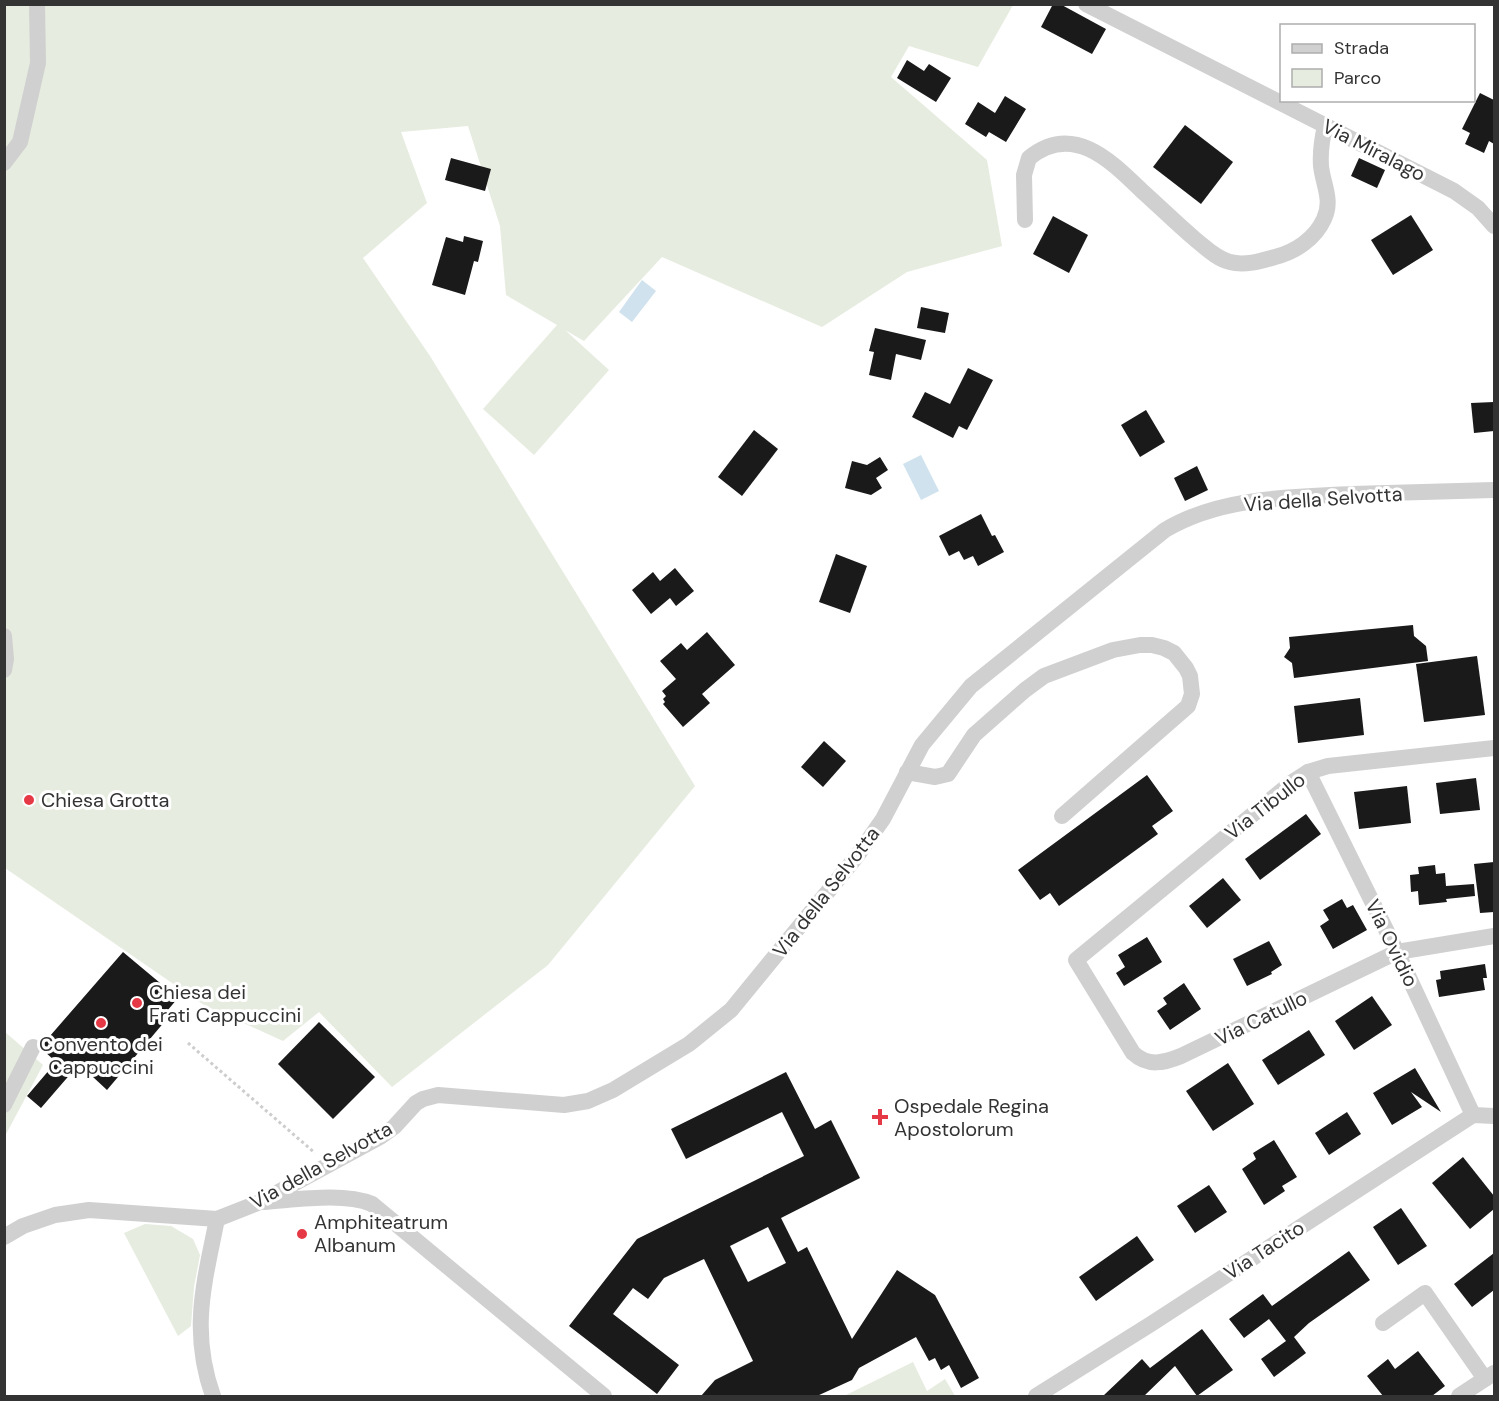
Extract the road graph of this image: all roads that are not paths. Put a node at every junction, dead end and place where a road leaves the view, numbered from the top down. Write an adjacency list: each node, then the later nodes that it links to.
1 (37, 4): 4 (street)
2 (1086, 4): 3 (street, Via Miralago)
3 (1325, 126): 5 (street); 6 (street, Via Miralago)
4 (4, 163)
5 (1025, 220)
6 (1494, 225)
7 (1494, 490): 11 (street, Via della Selvotta)
8 (4, 636): 9 (street)
9 (4, 670)
10 (1494, 748): 12 (street, Via Tibullo)
11 (907, 772): 13 (street); 21 (street, Via della Selvotta)
12 (1308, 772): 15 (street, Via Ovidio); 16 (street, Via Tibullo)
13 (1062, 816)
14 (1494, 936): 15 (street, Via Catullo)
15 (1397, 952): 16 (street, Via Catullo); 19 (street, Via Ovidio)
16 (1076, 960)
17 (33, 1047): 18 (street)
18 (4, 1105)
19 (1473, 1114): 20 (street); 28 (street, Via Tacito)
20 (1494, 1116)
21 (260, 1202): 22 (street, Via della Selvotta); 27 (street)
22 (217, 1219): 23 (street); 26 (street)
23 (4, 1237)
24 (1383, 1323): 25 (street)
25 (1490, 1376): 29 (street)
26 (213, 1396)
27 (604, 1396)
28 (1035, 1396)
29 (1460, 1396)

